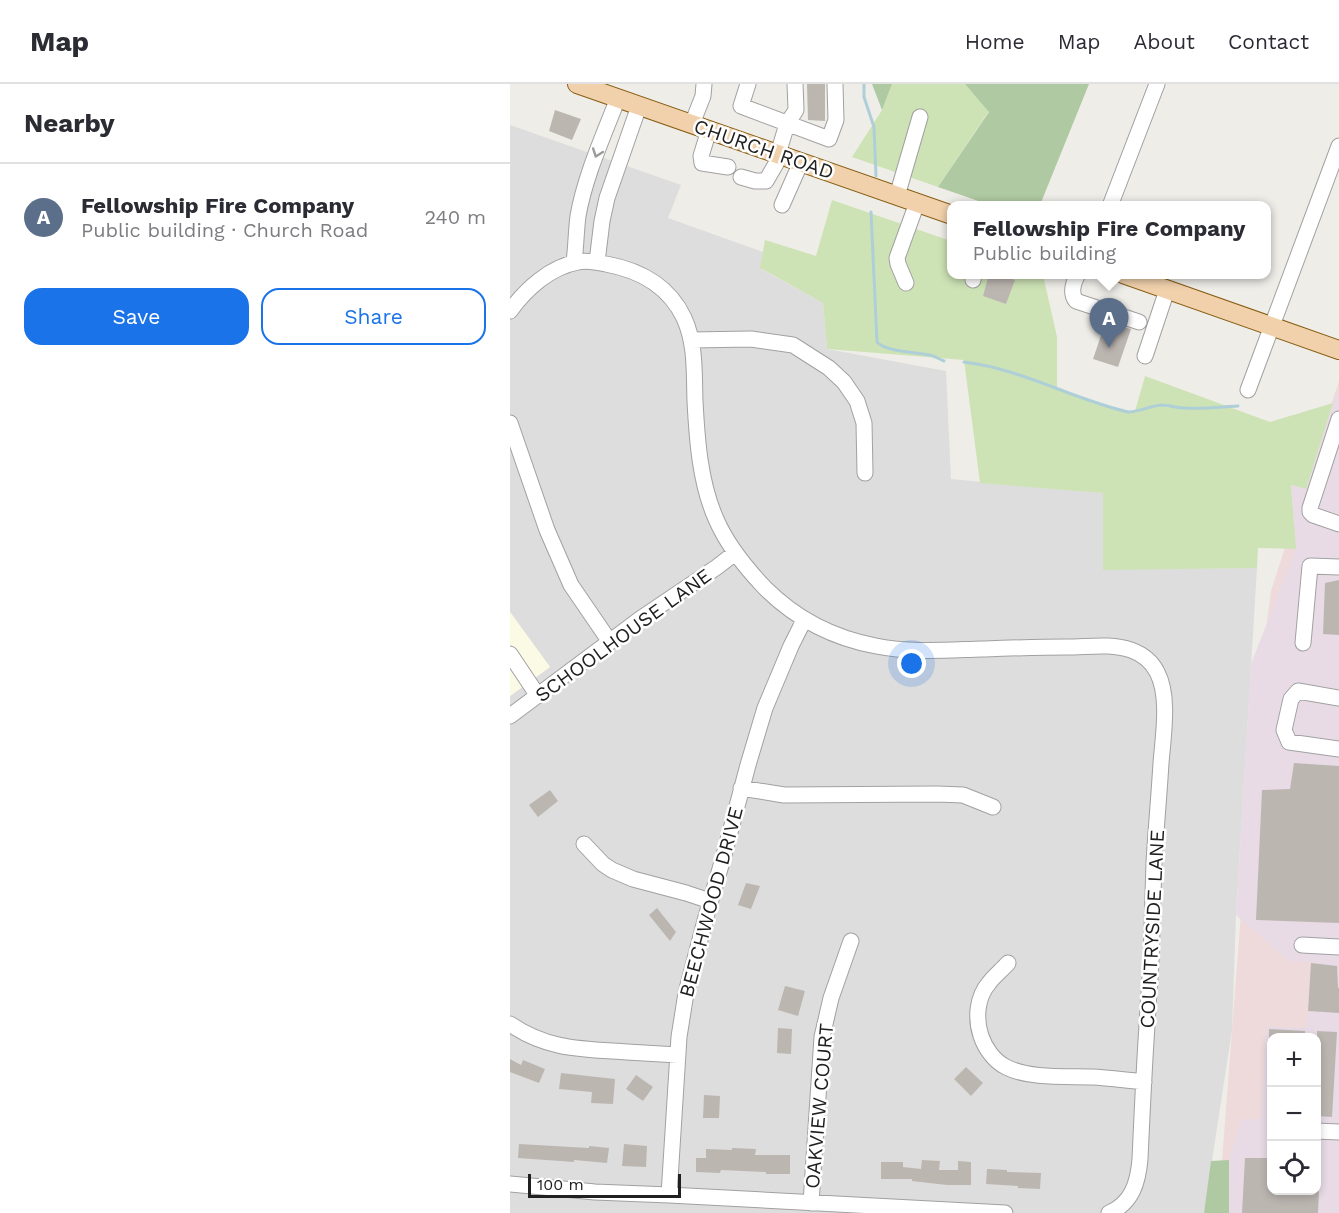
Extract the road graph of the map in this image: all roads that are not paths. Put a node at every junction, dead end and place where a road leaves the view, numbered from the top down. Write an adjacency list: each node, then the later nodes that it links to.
1 (577, 84): 7 (main road, CHURCH ROAD)
2 (704, 84): 11 (street)
3 (748, 84): 10 (street)
4 (795, 84): 10 (street)
5 (835, 84): 10 (street)
6 (1157, 84): 18 (street)
7 (618, 98): 8 (main road, CHURCH ROAD); 22 (street, one-way to 22)
8 (639, 106): 11 (main road, CHURCH ROAD); 23 (street)
9 (920, 117): 17 (street)
10 (787, 124): 13 (street)
11 (700, 127): 13 (main road, CHURCH ROAD); 15 (street)
12 (1339, 146): 30 (street)
13 (779, 154): 14 (main road, CHURCH ROAD); 16 (street)
14 (801, 162): 17 (main road, CHURCH ROAD); 20 (street)
15 (728, 166)
16 (741, 177)
17 (897, 196): 19 (main road, CHURCH ROAD)
18 (1112, 201)
19 (917, 203): 21 (main road, CHURCH ROAD); 26 (street)
20 (782, 205)
21 (947, 214)
22 (574, 262): 23 (street); 28 (street)
23 (597, 262): 31 (street)
24 (1075, 279): 29 (street)
25 (1137, 279): 27 (main road)
26 (906, 283)
27 (1167, 290): 30 (main road); 33 (street)
28 (510, 311)
29 (1139, 322)
30 (1272, 327): 32 (main road); 34 (street)
31 (691, 340): 37 (street); 39 (street)
32 (1339, 350)
33 (1145, 356)
34 (1248, 390)
35 (1339, 419): 38 (street)
36 (510, 423): 42 (street)
37 (865, 473)
38 (1339, 524)
39 (735, 553): 41 (street); 42 (street, SCHOOLHOUSE LANE)
40 (1339, 567): 43 (street)
41 (804, 620): 49 (street, BEECHWOOD DRIVE); 59 (street, COUNTRYSIDE LANE)
42 (610, 642): 45 (street, SCHOOLHOUSE LANE)
43 (1303, 643)
44 (510, 654): 45 (street)
45 (538, 696): 47 (street, SCHOOLHOUSE LANE)
46 (1339, 698): 48 (street)
47 (510, 716)
48 (1339, 749)
49 (741, 788): 50 (street); 52 (street, BEECHWOOD DRIVE)
50 (993, 807)
51 (584, 844): 52 (street)
52 (710, 901): 58 (street, BEECHWOOD DRIVE)
53 (851, 940): 64 (street, OAKVIEW COURT)
54 (1302, 945): 55 (street)
55 (1339, 947)
56 (1008, 963): 59 (street)
57 (510, 1024): 58 (street)
58 (678, 1055): 63 (street, BEECHWOOD DRIVE)
59 (1144, 1082): 66 (street, COUNTRYSIDE LANE)
60 (1321, 1131): 61 (street)
61 (1339, 1132)
62 (510, 1184): 63 (street)
63 (669, 1195): 64 (street)
64 (811, 1203): 65 (street)
65 (1005, 1213)
66 (1109, 1213)

